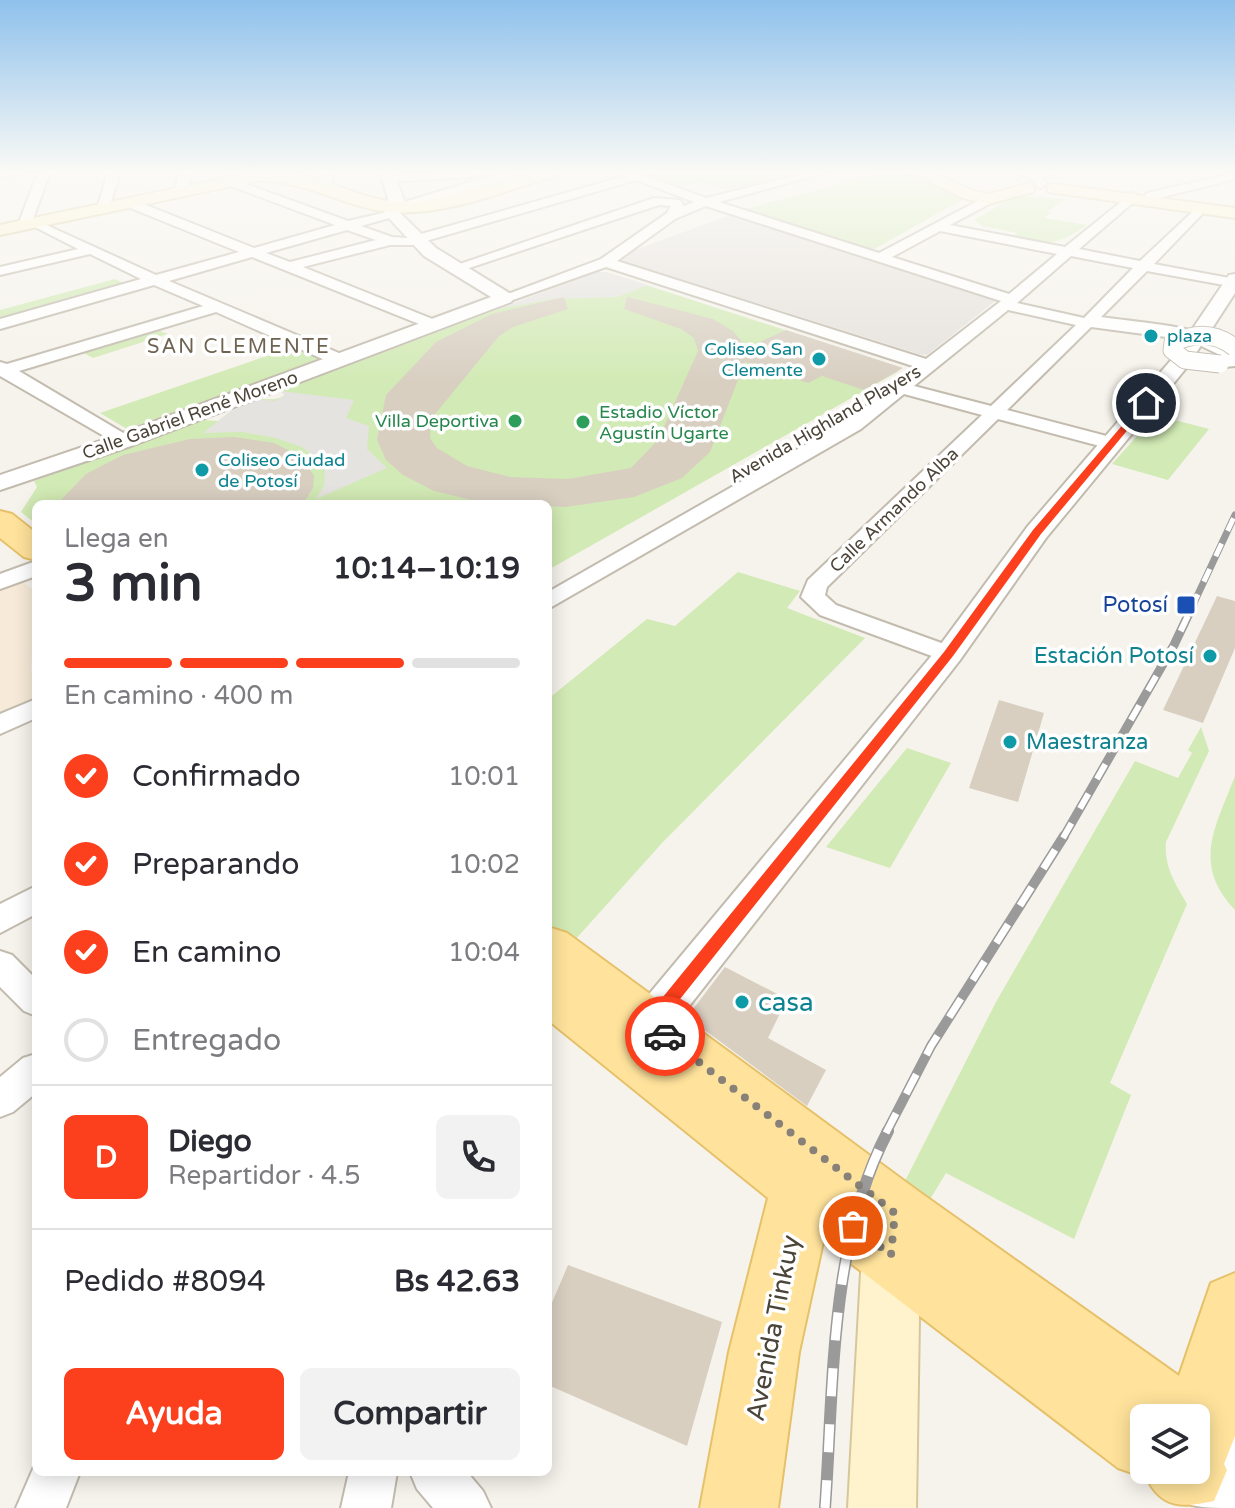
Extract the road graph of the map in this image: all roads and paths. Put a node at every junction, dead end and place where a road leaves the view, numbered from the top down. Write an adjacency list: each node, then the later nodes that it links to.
1 (75, 242): 13 (street)
2 (225, 242): 15 (street)
3 (289, 242): 15 (street)
4 (385, 242): 19 (street)
5 (419, 242): 21 (street)
6 (534, 242): 21 (street)
7 (618, 242): 18 (street, Calle Gabriel René Moreno)
8 (830, 242): 17 (street)
9 (906, 242): 17 (street)
10 (1018, 242): 14 (street)
11 (1080, 242): 14 (street)
12 (1167, 242): 20 (street, Calle Armando Alba)
13 (84, 246): 16 (street); 22 (street); 23 (street)
14 (1067, 252): 20 (street); 27 (street)
15 (251, 253): 19 (street); 24 (street)
16 (0, 258)
17 (879, 258): 27 (street)
18 (606, 262): 26 (street, Calle Gabriel René Moreno); 38 (street)
19 (288, 267): 33 (street)
20 (1143, 267): 25 (street); 31 (street, Calle Armando Alba)
21 (455, 268): 26 (street)
22 (0, 271)
23 (136, 272): 24 (street); 29 (street)
24 (158, 280): 28 (street); 32 (street)
25 (1234, 281): 34 (street)
26 (505, 298): 33 (street, Calle Gabriel René Moreno)
27 (1008, 302): 31 (street); 38 (street)
28 (217, 307): 30 (street); 39 (street)
29 (0, 308)
30 (237, 314): 36 (street); 39 (street)
31 (1087, 323): 34 (street); 41 (street, Calle Armando Alba)
32 (0, 324)
33 (434, 325): 36 (street, Calle Gabriel René Moreno)
34 (1191, 343): 35 (street); 37 (street); 37 (street, bridge); 44 (street)
35 (1235, 347): 37 (street, bridge)
36 (340, 360): 43 (street, Calle Gabriel René Moreno)
37 (1230, 363)
38 (927, 365): 40 (street, Avenida Highland Players); 42 (street, Avenida Highland Players)
39 (8, 374): 43 (street)
40 (902, 388): 41 (street); 42 (street, Avenida Highland Players)
41 (994, 413): 44 (street); 51 (street, Calle Armando Alba)
42 (845, 421): 49 (street, Avenida Highland Players); 50 (street, Avenida Highland Players)
43 (123, 441): 45 (street, Calle Gabriel René Moreno)
44 (1111, 443): 51 (street)
45 (0, 483)
46 (0, 521): 48 (main road)
47 (0, 548): 48 (main road)
48 (27, 569)
49 (552, 581)
50 (552, 600)
51 (949, 654): 60 (street)
52 (32, 709): 53 (street)
53 (0, 725)
54 (32, 900): 55 (street)
55 (0, 920)
56 (552, 951): 60 (main road)
57 (0, 965): 59 (street)
58 (552, 991): 63 (main road)
59 (32, 997)
60 (650, 1024): 63 (main road)
61 (32, 1073): 62 (street)
62 (0, 1100)
63 (807, 1168): 64 (main road); 74 (main road, Avenida Tinkuy)
64 (893, 1234): 67 (main road); 75 (main road)
65 (1235, 1307): 66 (main road)
66 (1207, 1404)
67 (1130, 1409)
68 (54, 1476): 71 (street)
69 (372, 1476): 72 (street)
70 (438, 1476): 73 (street)
71 (41, 1508)
72 (366, 1508)
73 (466, 1508)
74 (739, 1508)
75 (882, 1508)

